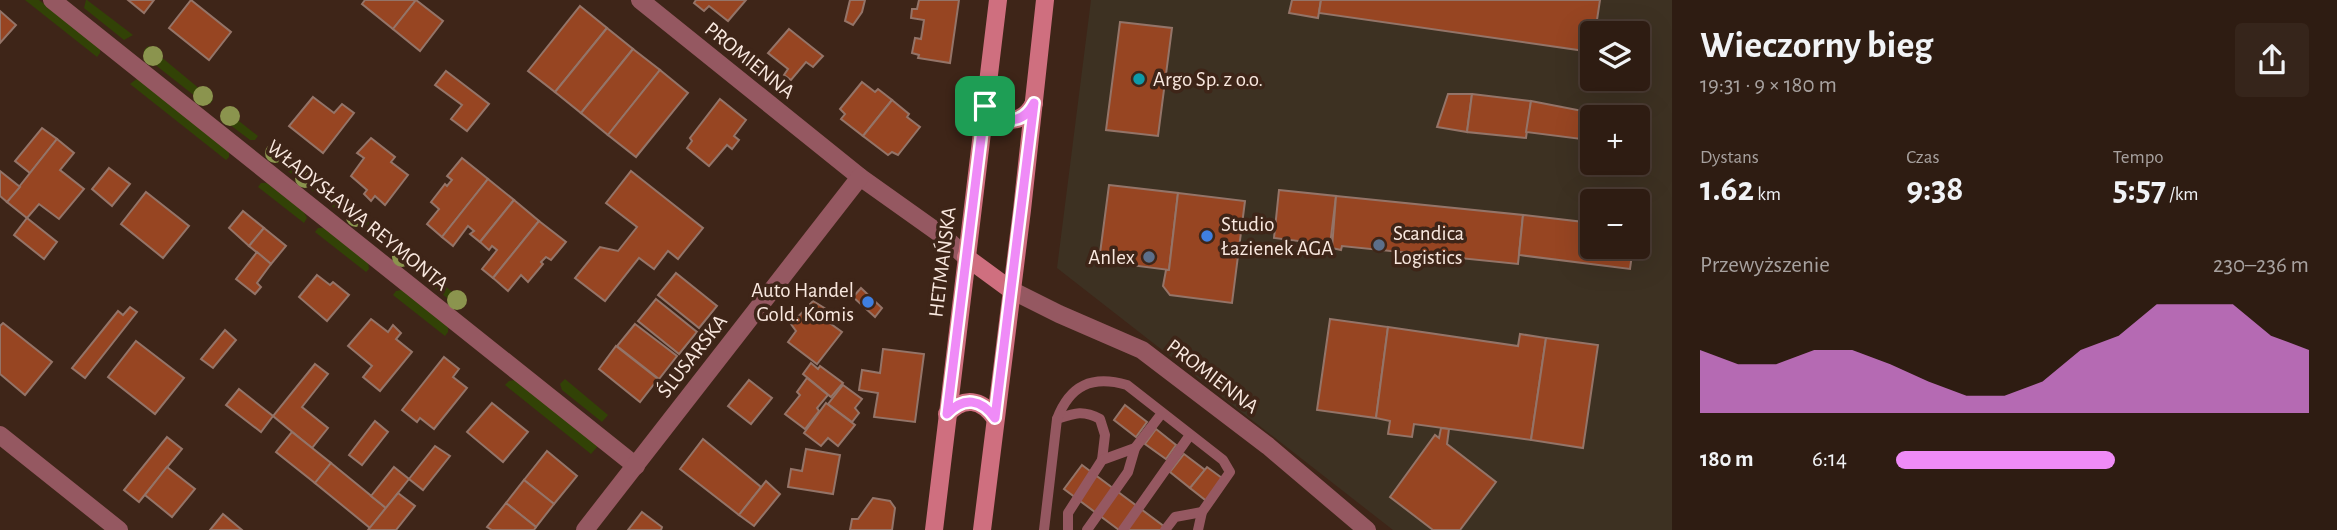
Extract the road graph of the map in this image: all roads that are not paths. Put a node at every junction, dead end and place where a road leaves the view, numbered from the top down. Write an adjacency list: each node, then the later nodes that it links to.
1 (52, 0): 18 (street, WŁADYSŁAWA REYMONTA)
2 (640, 0): 7 (street, PROMIENNA)
3 (998, 0): 6 (main road, HETMAŃSKA)
4 (1045, 0): 5 (main road)
5 (1034, 103): 6 (main road); 9 (main road)
6 (985, 106): 8 (main road, HETMAŃSKA)
7 (860, 177): 8 (street, PROMIENNA); 18 (street, ŚLUSARSKA)
8 (965, 257): 9 (main road); 11 (main road, HETMAŃSKA)
9 (1011, 290): 12 (main road); 30 (street, PROMIENNA)
10 (1163, 413): 13 (lane); 15 (lane); 16 (lane)
11 (947, 414): 12 (main road); 22 (main road, HETMAŃSKA)
12 (995, 418): 23 (main road)
13 (1057, 419): 17 (lane); 24 (lane)
14 (0, 435): 20 (street)
15 (1190, 435): 19 (lane); 27 (lane)
16 (1135, 448): 17 (lane); 26 (lane)
17 (1102, 460): 25 (lane)
18 (636, 466): 21 (street, ŚLUSARSKA)
19 (1202, 512): 28 (lane); 29 (lane)
20 (119, 530)
21 (585, 530)
22 (934, 530)
23 (982, 530)
24 (1044, 530)
25 (1069, 530)
26 (1087, 530)
27 (1123, 530)
28 (1165, 530)
29 (1198, 530)
30 (1367, 530)

